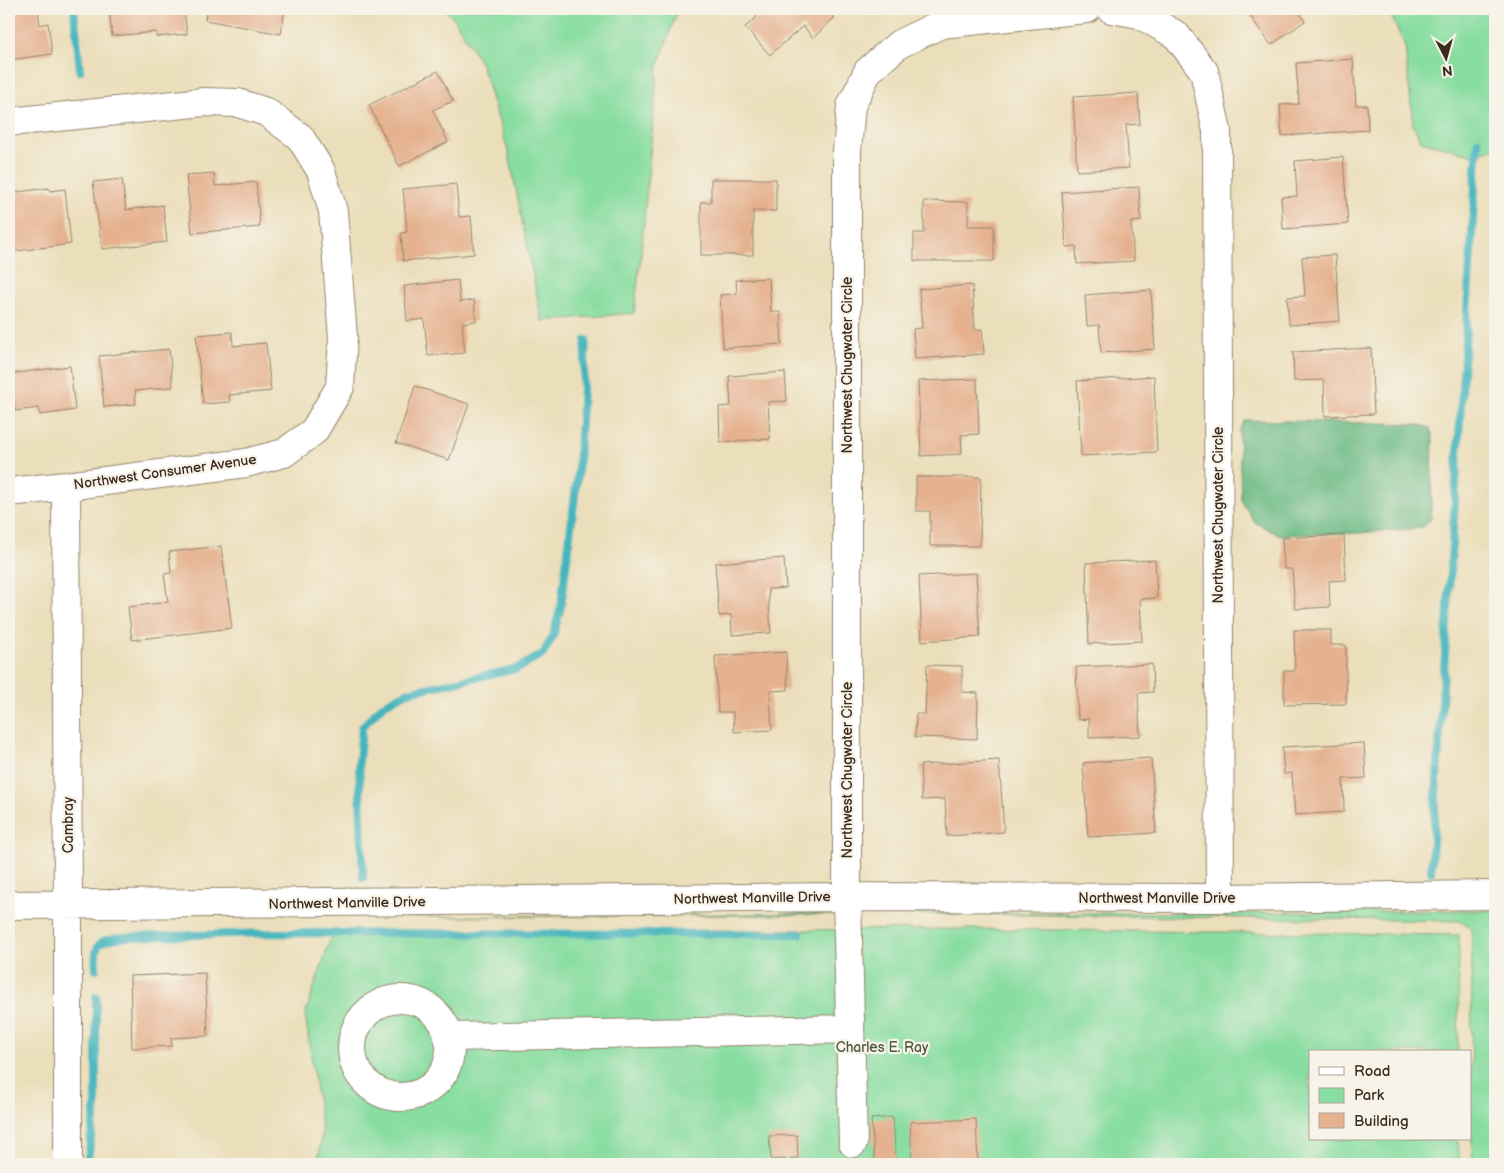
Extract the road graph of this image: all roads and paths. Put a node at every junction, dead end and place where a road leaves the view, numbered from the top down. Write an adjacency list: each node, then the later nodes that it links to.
1 (1087, 9): 7 (street, Northwest Chugwater Circle)
2 (1111, 9): 8 (street, Northwest Chugwater Circle)
3 (9, 122): 4 (street, Northwest Consumer Avenue)
4 (66, 486): 5 (street, Northwest Consumer Avenue); 10 (street, Cambray)
5 (9, 492)
6 (1495, 894): 8 (street, Northwest Manville Drive)
7 (847, 898): 8 (street, Northwest Manville Drive); 10 (street, Northwest Manville Drive); 11 (street, Northwest Chugwater Circle)
8 (1220, 898)
9 (9, 905): 10 (street, Northwest Manville Drive)
10 (68, 906): 14 (street, Cambray)
11 (850, 1030): 12 (street); 13 (street, Northwest Chugwater Circle)
12 (448, 1037)
13 (853, 1143)
14 (68, 1164)

